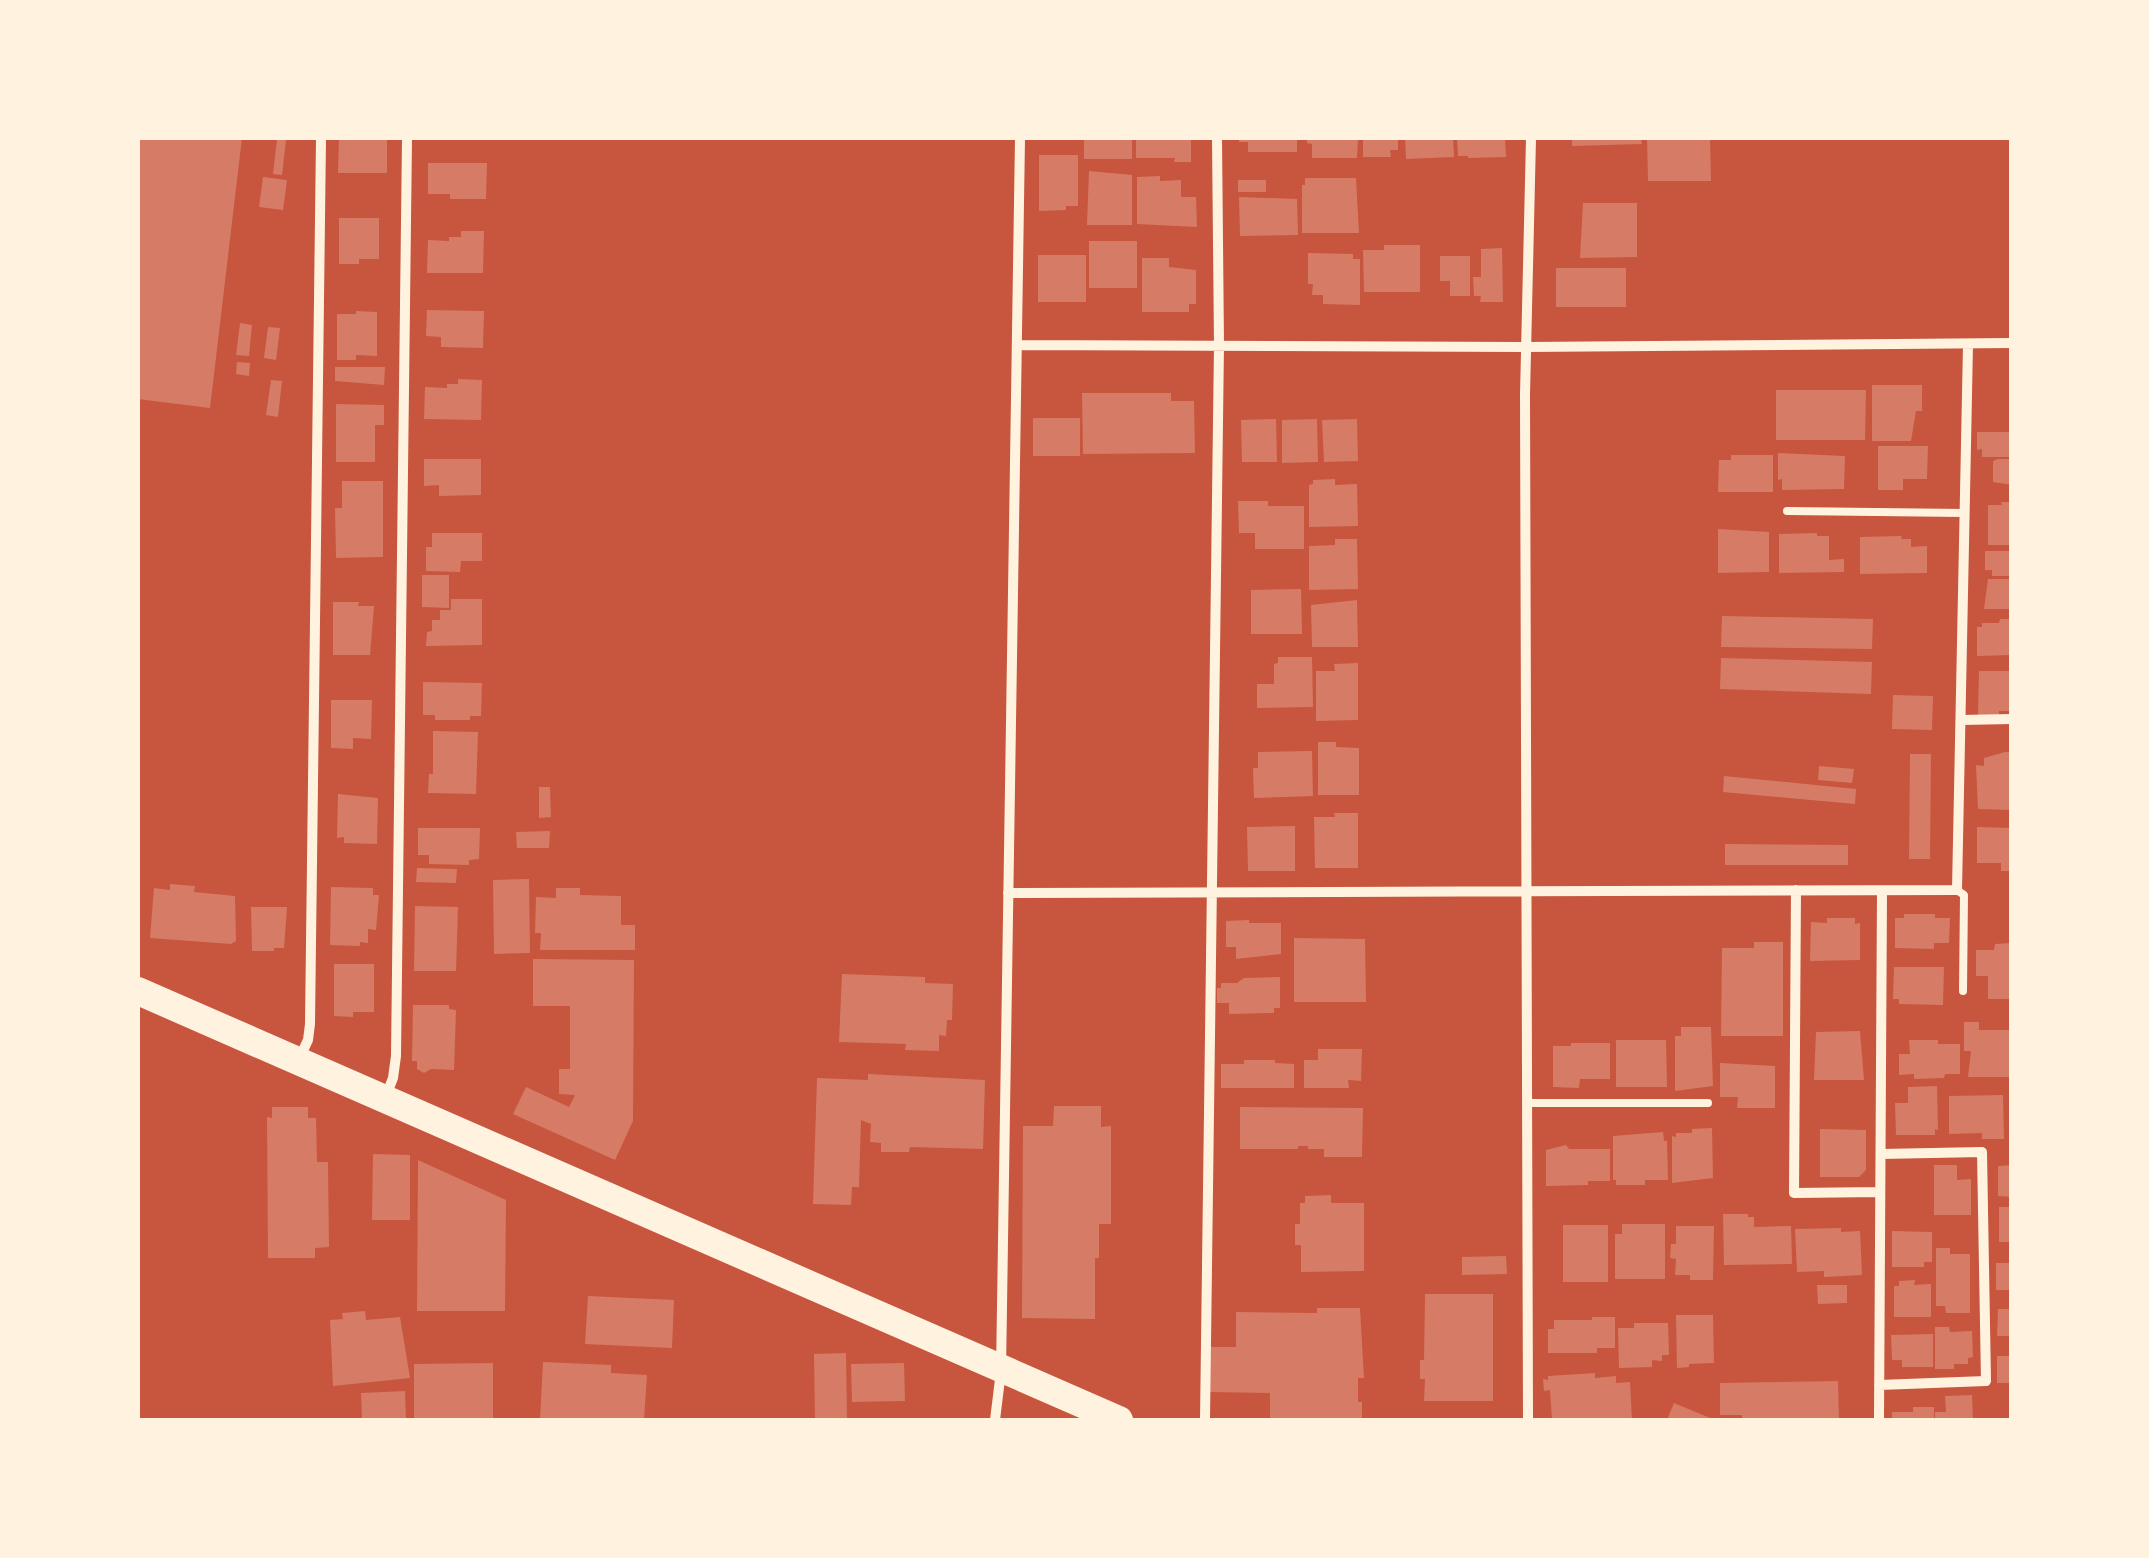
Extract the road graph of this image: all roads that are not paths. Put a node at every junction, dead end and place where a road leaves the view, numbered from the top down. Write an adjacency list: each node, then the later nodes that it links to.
1 (322, 138): 23 (street)
2 (407, 138): 24 (street)
3 (1020, 138): 7 (street)
4 (1218, 138): 8 (street)
5 (1531, 138): 10 (street)
6 (2012, 343): 9 (street)
7 (1018, 345): 8 (street); 20 (street)
8 (1219, 345): 10 (street); 19 (street)
9 (1968, 345): 10 (street); 12 (street)
10 (1526, 346): 17 (street)
11 (1787, 511): 12 (lane)
12 (1964, 513): 14 (street)
13 (2012, 719): 14 (street)
14 (1960, 720): 16 (street)
15 (1796, 890): 17 (street); 18 (street); 28 (street)
16 (1957, 890): 18 (street); 21 (lane)
17 (1527, 891): 19 (street); 26 (street)
18 (1882, 891): 27 (street)
19 (1212, 892): 20 (street); 33 (street)
20 (1008, 894): 29 (street)
21 (1963, 991)
22 (138, 992): 23 (highway)
23 (298, 1062): 24 (highway)
24 (384, 1101): 29 (highway)
25 (1708, 1102): 26 (lane)
26 (1527, 1103): 34 (street)
27 (1881, 1154): 28 (street); 30 (street)
28 (1880, 1192): 30 (street)
29 (1001, 1371): 31 (street); 32 (highway)
30 (1879, 1385): 35 (street)
31 (995, 1420)
32 (1120, 1420)
33 (1204, 1420)
34 (1528, 1420)
35 (1879, 1420)

